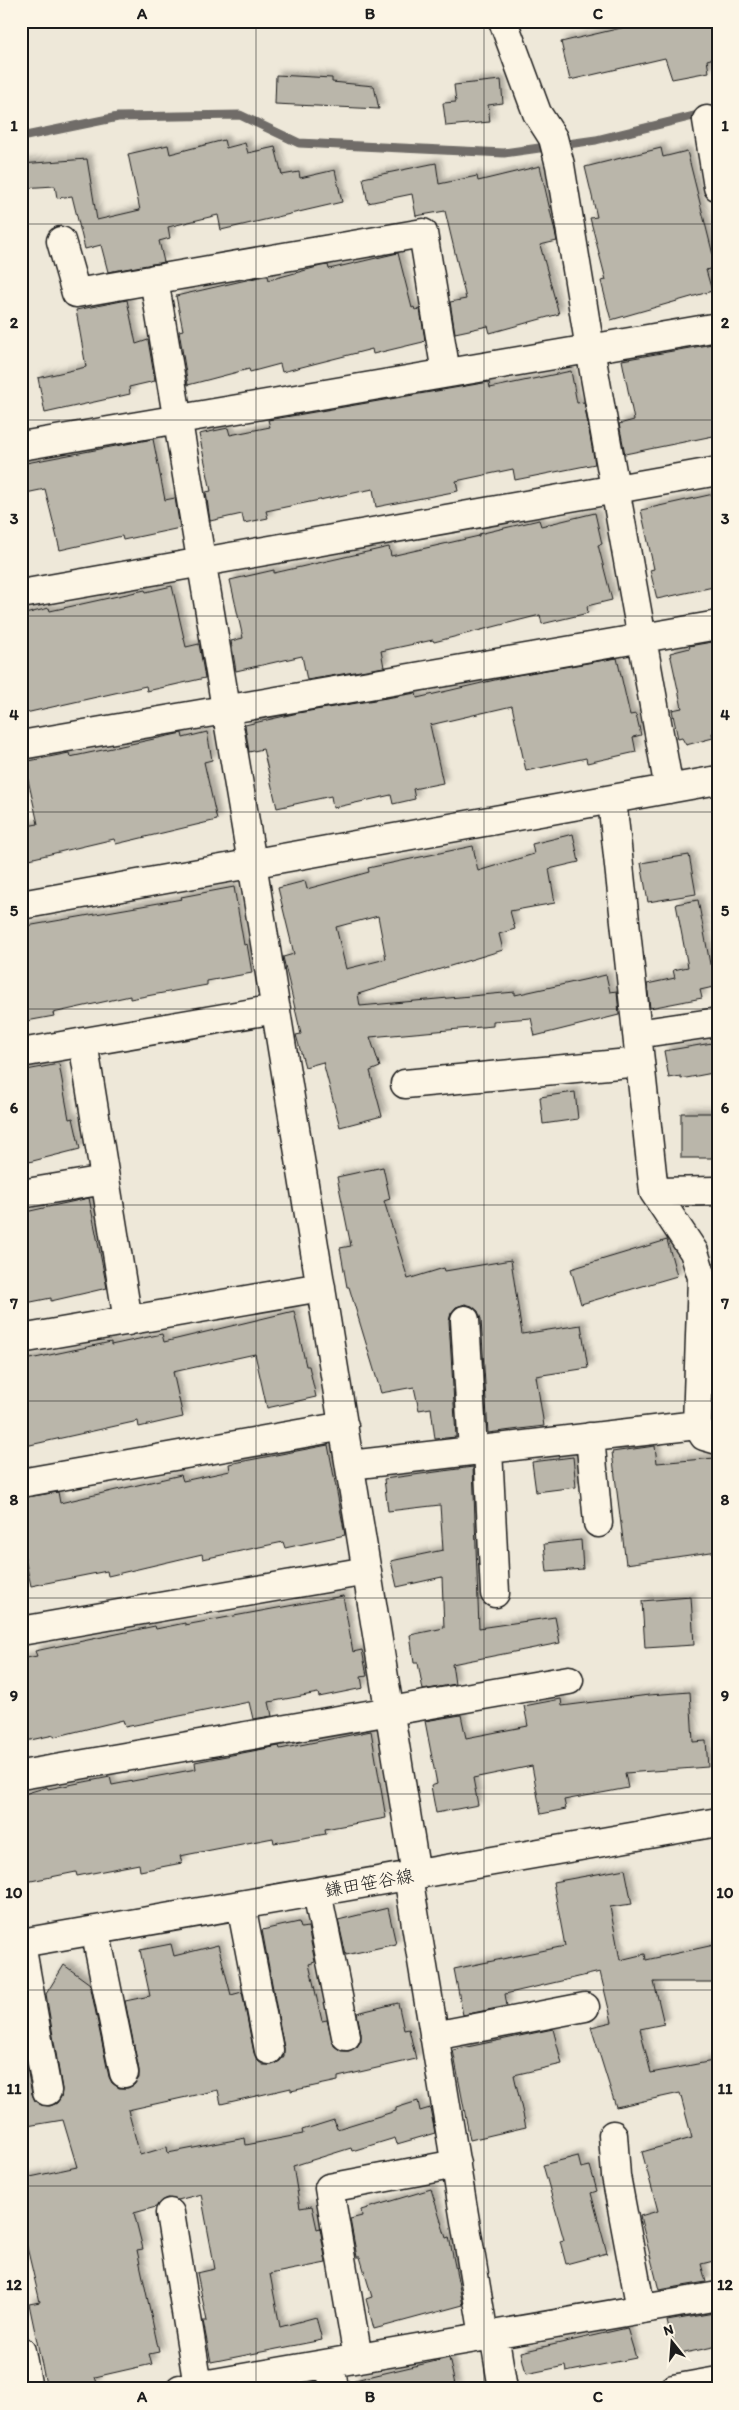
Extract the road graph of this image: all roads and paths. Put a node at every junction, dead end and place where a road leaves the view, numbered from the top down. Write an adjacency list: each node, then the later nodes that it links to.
1 (503, 21): 7 (street)
2 (707, 120): 3 (street)
3 (718, 187)
4 (61, 241): 5 (street)
5 (154, 279): 8 (street); 9 (street)
6 (718, 327): 7 (street)
7 (590, 349): 8 (street); 12 (street)
8 (446, 373): 9 (street)
9 (176, 420): 10 (street); 13 (street)
10 (21, 446)
11 (718, 471): 12 (street)
12 (615, 489): 13 (street); 16 (street)
13 (200, 562): 14 (street); 17 (street)
14 (21, 594)
15 (718, 625): 16 (street)
16 (642, 638): 17 (street); 20 (street)
17 (226, 710): 18 (street); 22 (street)
18 (21, 745)
19 (718, 780): 20 (street)
20 (669, 788): 21 (street)
21 (612, 800): 22 (street); 26 (street)
22 (252, 863): 23 (street); 24 (street)
23 (21, 905)
24 (276, 1009): 27 (street); 35 (street)
25 (718, 1022): 26 (street)
26 (637, 1034): 29 (street)
27 (83, 1042): 28 (street); 31 (street)
28 (21, 1053)
29 (640, 1062): 30 (street); 33 (street)
30 (405, 1084)
31 (105, 1180): 34 (street); 37 (street)
32 (718, 1191): 33 (street)
33 (654, 1192): 40 (street)
34 (21, 1194)
35 (321, 1287): 37 (street); 39 (street)
36 (465, 1320): 42 (street)
37 (128, 1321): 38 (street)
38 (21, 1339)
39 (344, 1426): 43 (street); 44 (street)
40 (707, 1432): 41 (street)
41 (590, 1437): 42 (street); 45 (street)
42 (480, 1450): 43 (street); 47 (street)
43 (350, 1465): 46 (street)
44 (21, 1483)
45 (598, 1523)
46 (367, 1571): 48 (street); 50 (street)
47 (495, 1593)
48 (21, 1631)
49 (569, 1680): 50 (street)
50 (390, 1711): 51 (street); 53 (street)
51 (21, 1774)
52 (718, 1822): 53 (street, 鎌田笹谷線)
53 (412, 1875): 54 (street, 鎌田笹谷線); 60 (street)
54 (317, 1892): 55 (street, 鎌田笹谷線); 59 (street)
55 (240, 1905): 56 (street, 鎌田笹谷線); 61 (street)
56 (95, 1930): 57 (street, 鎌田笹谷線); 62 (street)
57 (21, 1943): 63 (street)
58 (585, 2007): 60 (street)
59 (346, 2036)
60 (434, 2036): 65 (street)
61 (269, 2050)
62 (124, 2073)
63 (47, 2091)
64 (613, 2135): 68 (street)
65 (456, 2164): 69 (street); 71 (street)
66 (170, 2213): 75 (street)
67 (718, 2296): 68 (street)
68 (641, 2309): 69 (street)
69 (489, 2335): 71 (street); 77 (street)
70 (21, 2351): 76 (street)
71 (358, 2358): 72 (street)
72 (332, 2376): 74 (street)
73 (718, 2381): 78 (street)
74 (254, 2382): 75 (street)
75 (189, 2387)
76 (28, 2389)
77 (503, 2389)
78 (673, 2389)

